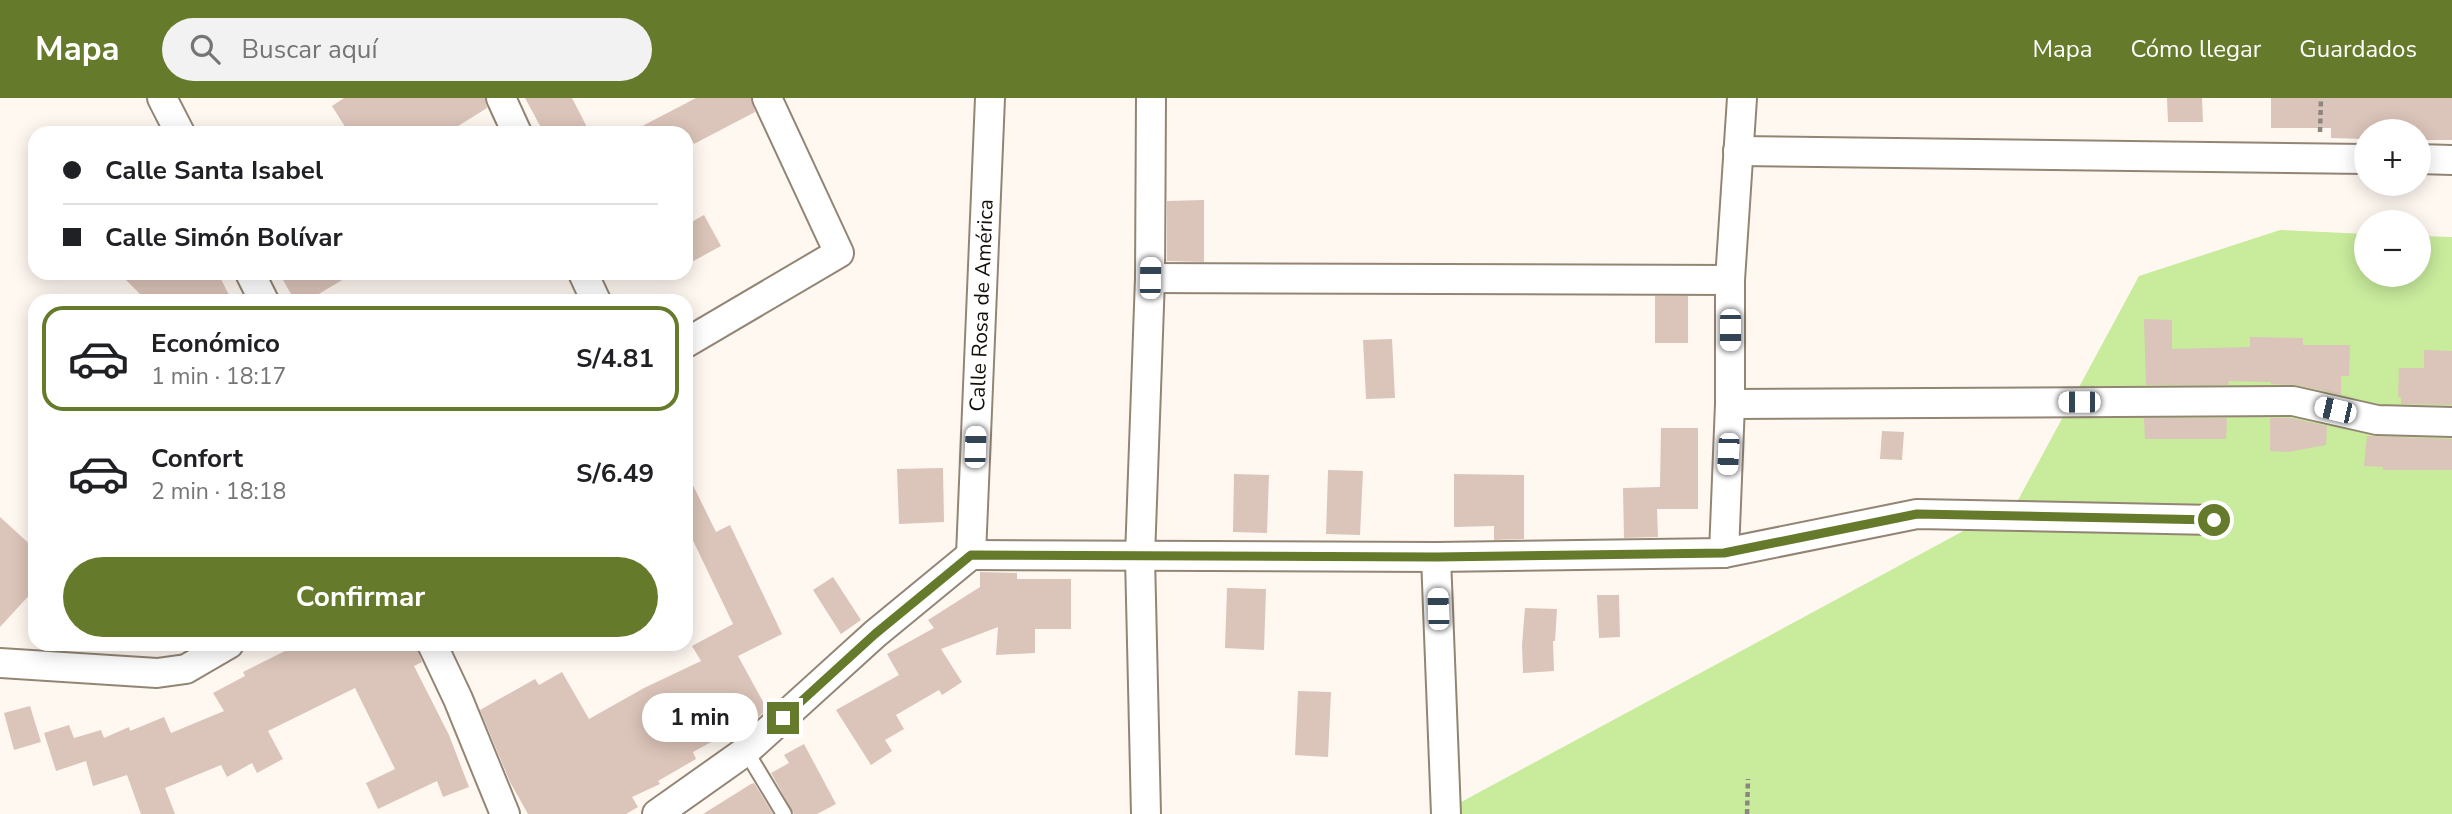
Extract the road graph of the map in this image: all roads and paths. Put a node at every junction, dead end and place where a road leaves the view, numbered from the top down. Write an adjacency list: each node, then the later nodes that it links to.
1 (162, 98): 8 (street)
2 (501, 98): 9 (street)
3 (767, 98): 17 (street)
4 (990, 98): 22 (street, Calle Rosa de América)
5 (1151, 98): 15 (street)
6 (1742, 98): 10 (street)
7 (2321, 98): 11 (path)
8 (176, 126)
9 (514, 126)
10 (1738, 151): 11 (street); 16 (street)
11 (2319, 158): 12 (street)
12 (2354, 159)
13 (2431, 159): 14 (street)
14 (2452, 160)
15 (1150, 278): 16 (street); 23 (street)
16 (1730, 281): 18 (street)
17 (693, 339)
18 (1730, 404): 19 (street); 21 (street)
19 (2452, 422)
20 (2214, 520): 21 (street)
21 (1724, 553): 24 (street)
22 (971, 555): 23 (street); 28 (street)
23 (1140, 557): 24 (street); 33 (street)
24 (1436, 557): 34 (street)
25 (217, 651): 27 (street)
26 (435, 651): 30 (street)
27 (0, 663)
28 (746, 751): 31 (street); 32 (lane)
29 (1748, 779): 35 (path)
30 (505, 814)
31 (657, 814)
32 (784, 814)
33 (1146, 814)
34 (1446, 814)
35 (1747, 814)

